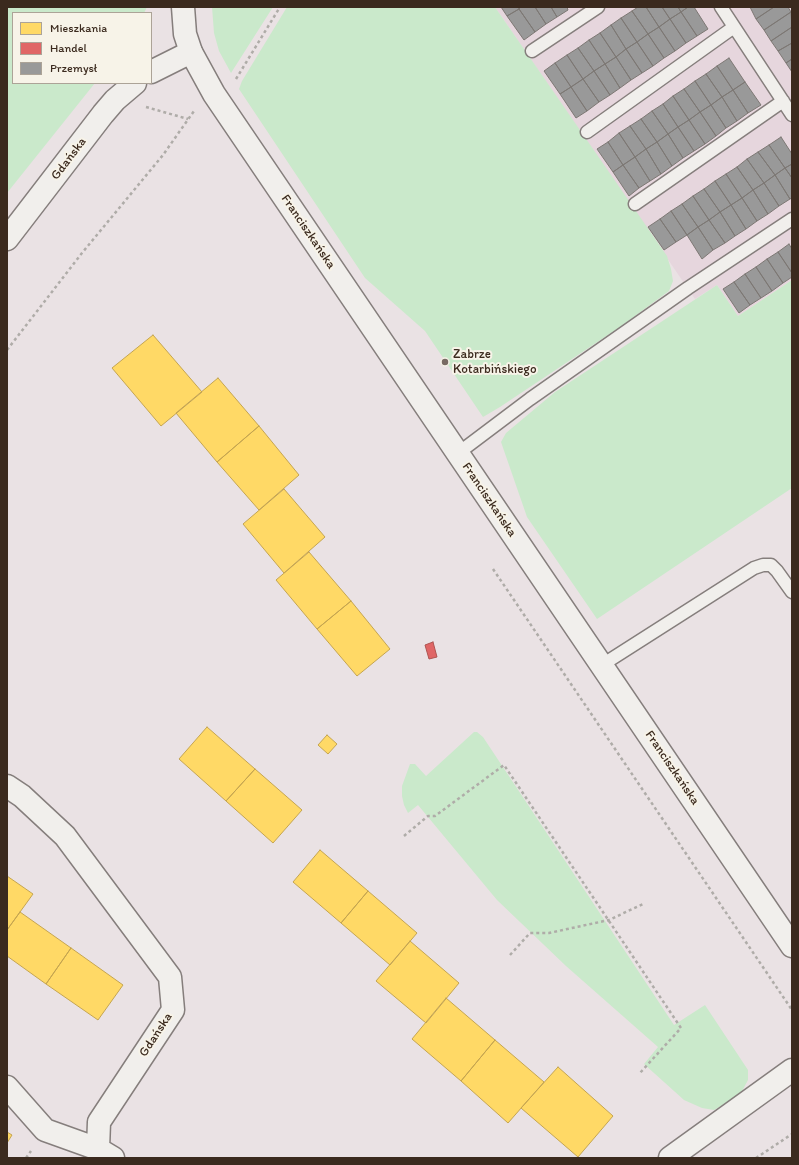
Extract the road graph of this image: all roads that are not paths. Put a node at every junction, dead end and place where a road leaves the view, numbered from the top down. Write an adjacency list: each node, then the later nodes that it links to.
1 (183, 7): 6 (street)
2 (598, 7): 5 (lane)
3 (721, 7): 4 (lane)
4 (734, 27): 9 (lane); 11 (lane)
5 (532, 51)
6 (190, 52): 7 (street); 15 (street, Franciszkańska)
7 (152, 71)
8 (132, 85): 14 (street, Gdańska)
9 (783, 101): 10 (lane); 12 (lane)
10 (792, 115)
11 (587, 132)
12 (635, 204)
13 (792, 219): 15 (lane)
14 (7, 240)
15 (457, 454): 17 (street, Franciszkańska)
16 (792, 592): 17 (lane)
17 (602, 665): 19 (street, Franciszkańska)
18 (7, 786): 22 (street, Gdańska)
19 (792, 946)
20 (792, 1070): 23 (street)
21 (7, 1086): 22 (street, Gdańska)
22 (105, 1153)
23 (670, 1158)

